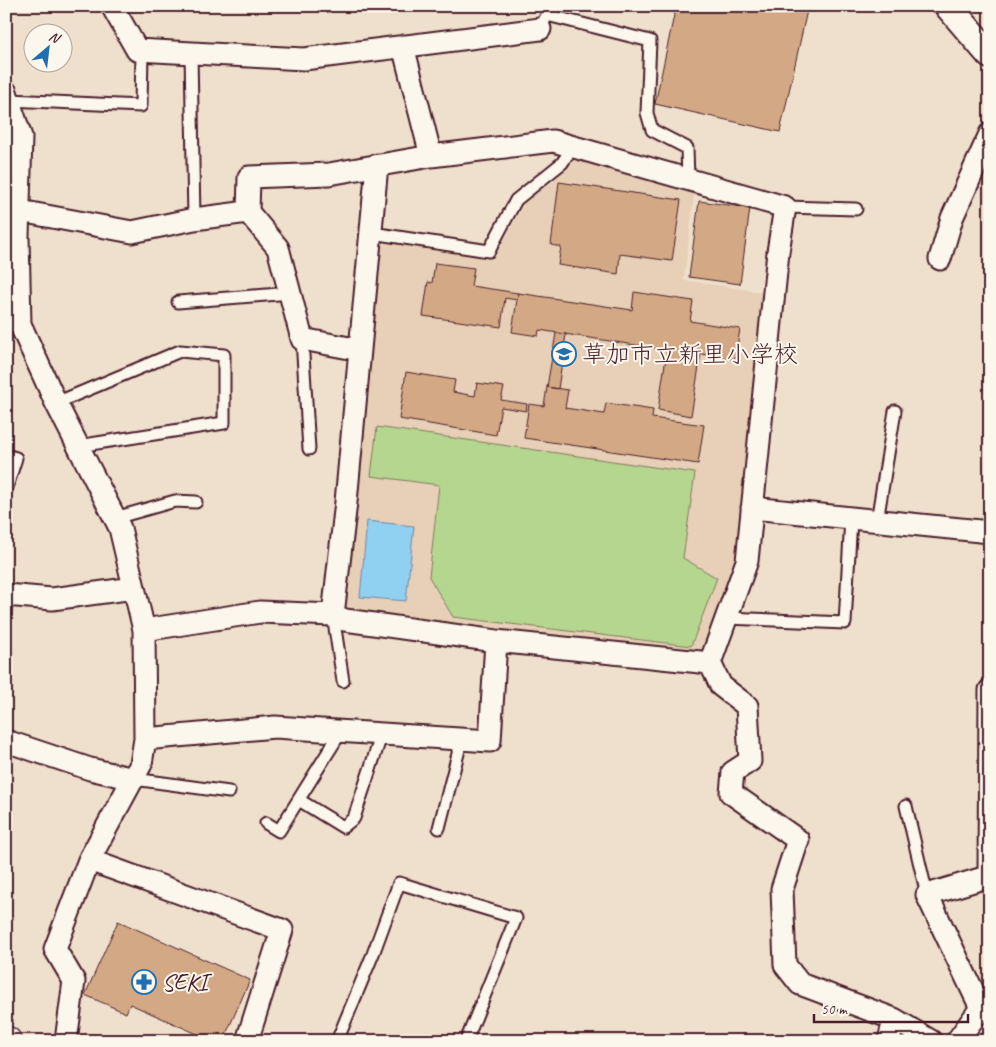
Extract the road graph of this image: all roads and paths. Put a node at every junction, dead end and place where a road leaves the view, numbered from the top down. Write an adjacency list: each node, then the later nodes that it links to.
1 (112, 6): 5 (street)
2 (948, 6): 7 (street)
3 (540, 29): 4 (street); 13 (lane)
4 (403, 46): 6 (street); 11 (street)
5 (142, 50): 6 (street); 8 (lane)
6 (190, 54): 18 (lane)
7 (990, 55)
8 (8, 96): 16 (street)
9 (990, 134): 20 (street)
10 (573, 147): 11 (street); 13 (street); 19 (lane)
11 (431, 156): 12 (street)
12 (377, 165): 17 (street); 19 (street)
13 (688, 180): 14 (street)
14 (785, 207): 15 (lane); 33 (street)
15 (856, 209)
16 (20, 211): 18 (street); 23 (street)
17 (248, 212): 18 (street); 21 (street)
18 (194, 218)
19 (372, 232): 25 (street)
20 (940, 259)
21 (290, 293): 22 (lane); 24 (street)
22 (178, 302)
23 (13, 324): 26 (street)
24 (302, 339): 25 (street); 29 (lane)
25 (360, 350): 40 (street)
26 (56, 403): 28 (street); 28 (lane)
27 (895, 411): 36 (lane)
28 (78, 446): 34 (street)
29 (309, 449)
30 (6, 455): 31 (lane)
31 (6, 490)
32 (196, 502): 34 (lane)
33 (752, 508): 35 (street); 41 (street)
34 (115, 518): 38 (street)
35 (852, 518): 36 (street); 41 (lane)
36 (877, 521): 37 (street)
37 (990, 532)
38 (134, 588): 39 (street); 42 (street)
39 (6, 595)
40 (333, 616): 42 (street); 43 (street); 45 (lane)
41 (726, 618): 44 (street)
42 (144, 630): 50 (street)
43 (496, 641): 44 (street); 49 (street)
44 (710, 663): 62 (street)
45 (343, 681)
46 (990, 690): 59 (street)
47 (342, 730): 48 (street); 50 (street); 54 (lane)
48 (382, 733): 49 (street); 54 (lane)
49 (462, 738): 57 (lane)
50 (145, 739): 52 (street)
51 (6, 741): 52 (street)
52 (134, 779): 53 (lane); 58 (street)
53 (229, 792)
54 (299, 800): 56 (lane)
55 (906, 806): 60 (lane)
56 (266, 824)
57 (439, 828)
58 (90, 860): 63 (street); 64 (street)
59 (989, 876): 60 (street)
60 (927, 895): 61 (street)
61 (985, 1010): 69 (street)
62 (894, 1020): 67 (street); 68 (street)
63 (66, 1041)
64 (248, 1041)
65 (337, 1041): 66 (lane)
66 (466, 1041)
67 (888, 1041)
68 (932, 1041)
69 (957, 1041)

